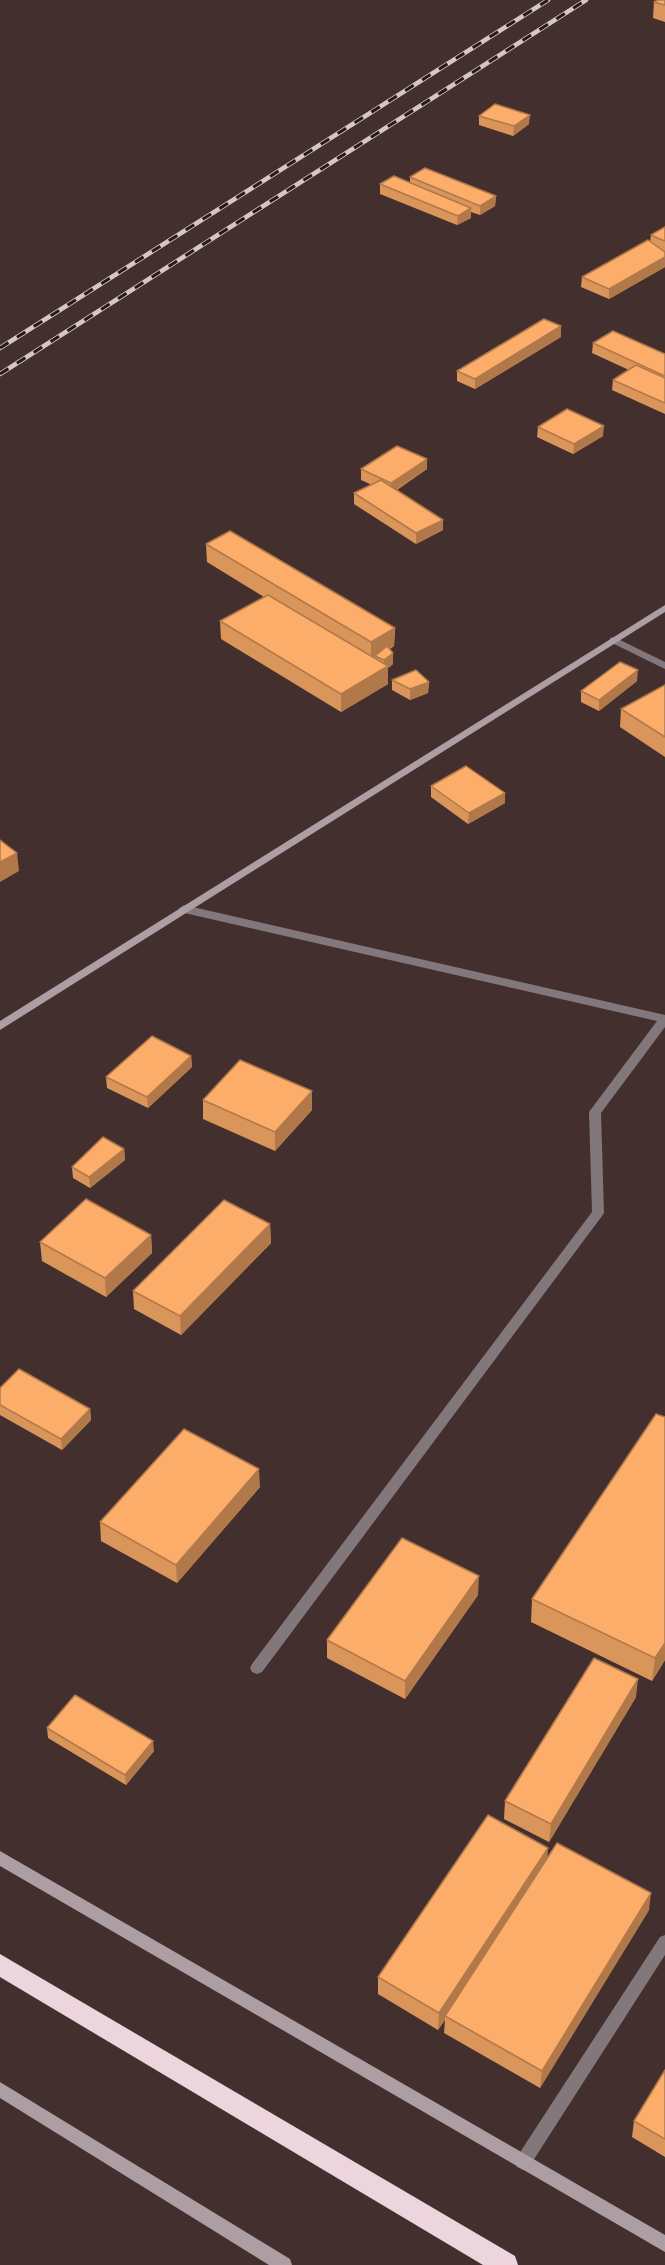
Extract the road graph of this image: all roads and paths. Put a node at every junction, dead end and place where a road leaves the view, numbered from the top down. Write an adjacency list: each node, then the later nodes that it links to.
1 (665, 608): 2 (main road)
2 (614, 640): 3 (street); 4 (main road)
3 (665, 666)
4 (184, 909): 5 (street); 6 (main road)
5 (665, 1019): 7 (street)
6 (0, 1026)
7 (257, 1668)
8 (0, 1858): 12 (main road)
9 (665, 1942): 12 (street)
10 (0, 1965): 15 (highway)
11 (0, 2089): 14 (main road)
12 (523, 2162): 13 (main road)
13 (665, 2244)
14 (284, 2265)
15 (506, 2265)

